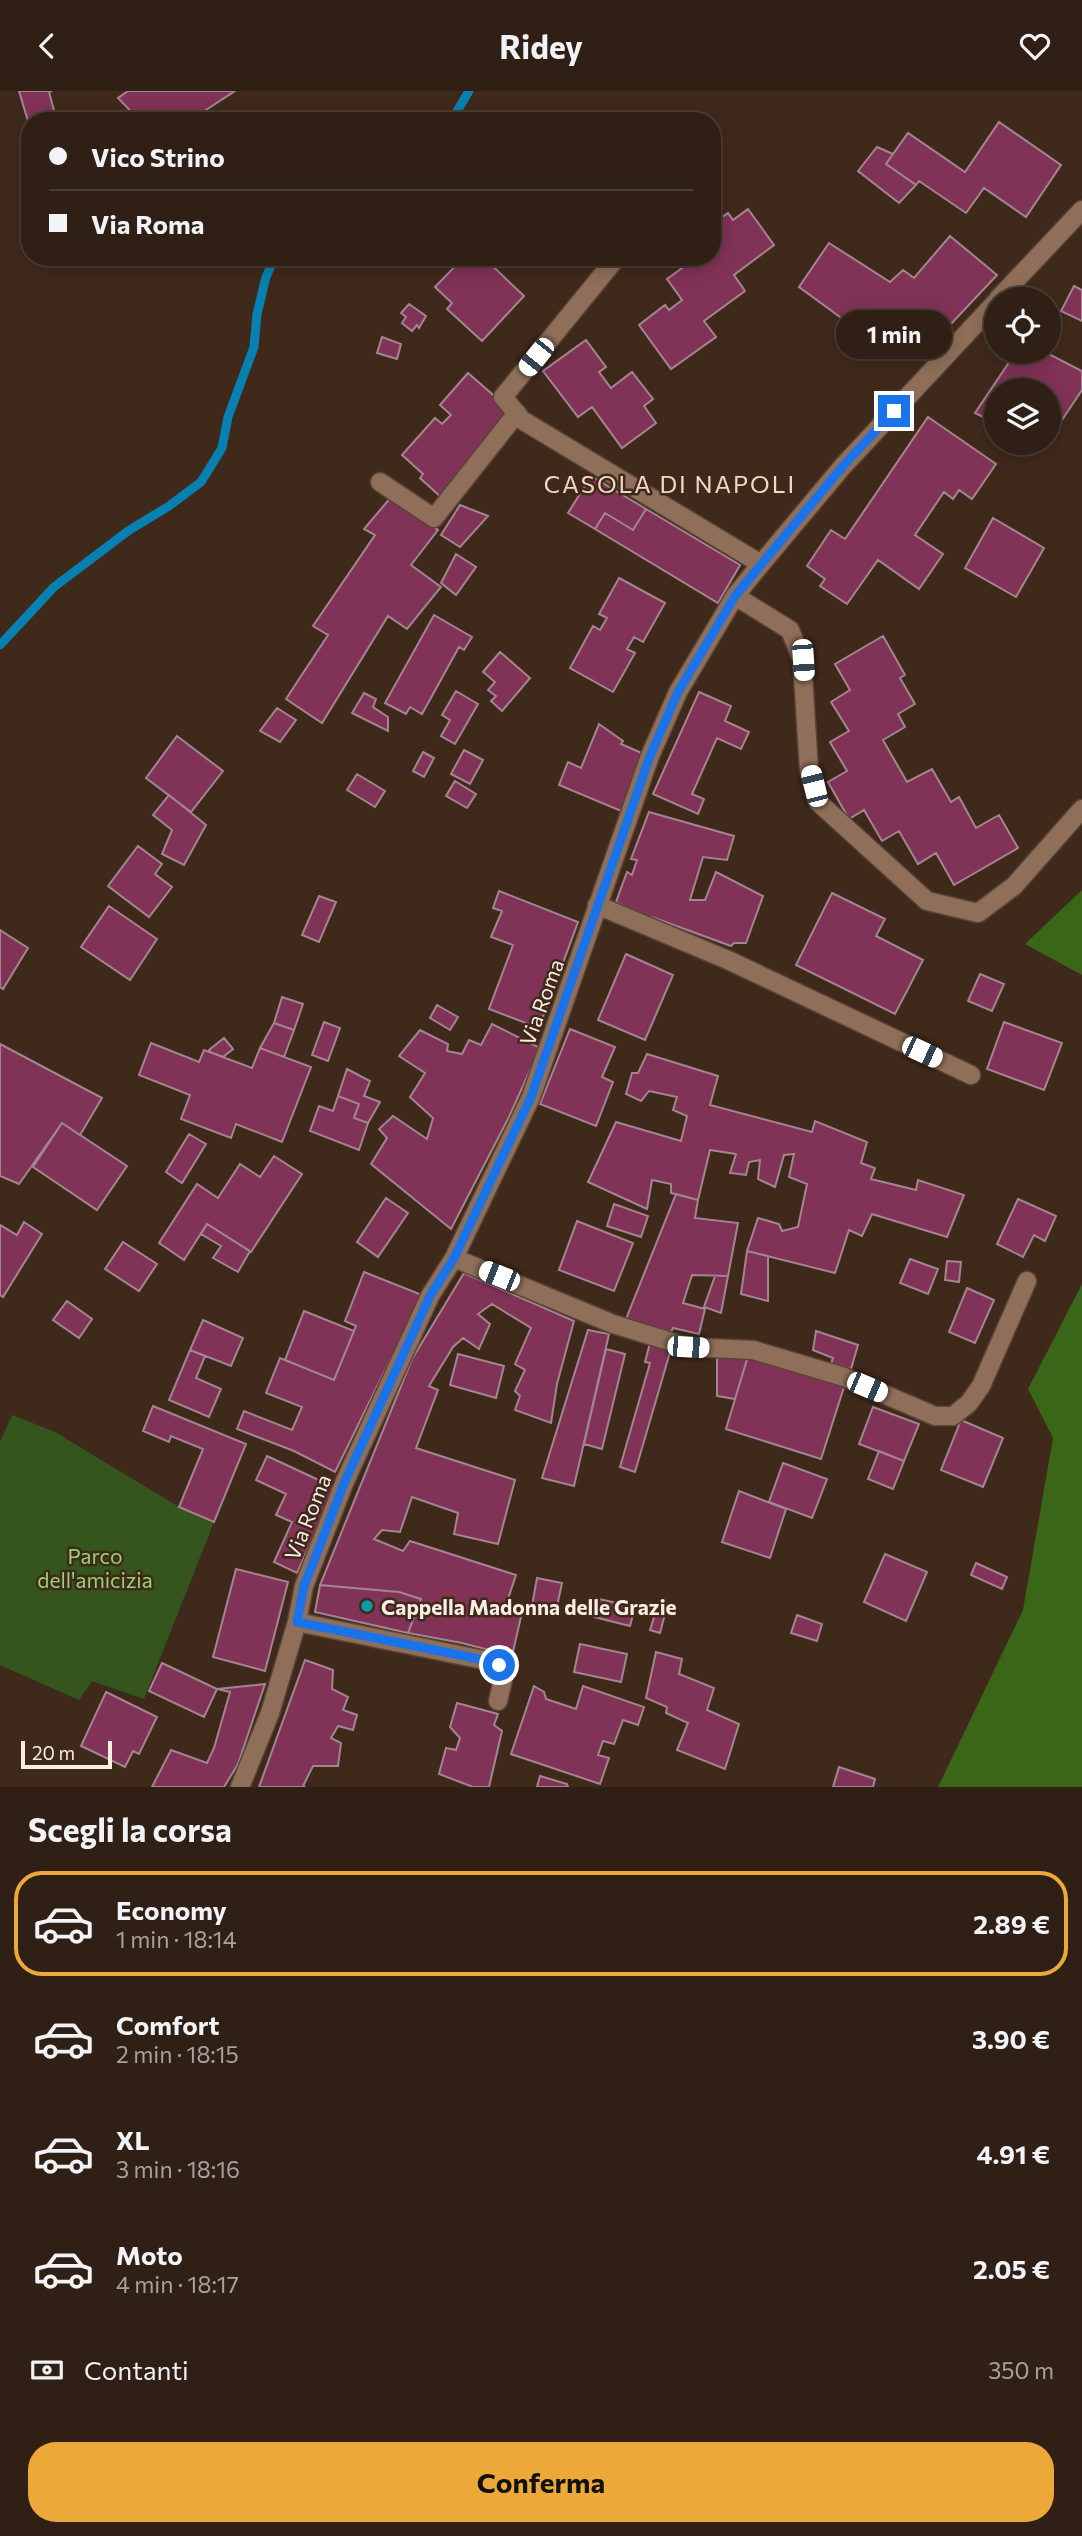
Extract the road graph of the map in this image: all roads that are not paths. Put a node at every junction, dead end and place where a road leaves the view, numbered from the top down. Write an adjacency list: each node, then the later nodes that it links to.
1 (1082, 209): 3 (street, Via Roma)
2 (610, 266): 5 (street)
3 (1010, 287)
4 (984, 315): 7 (street, Via Roma)
5 (517, 414): 6 (street); 7 (street)
6 (380, 482)
7 (761, 564): 8 (street, Via Roma)
8 (735, 596): 9 (street); 10 (street, Via Roma)
9 (1082, 809)
10 (597, 905): 11 (street); 12 (street, Via Roma)
11 (971, 1075)
12 (454, 1258): 13 (street); 14 (street, Via Roma)
13 (1027, 1281)
14 (297, 1622): 15 (street); 16 (street, Via Roma)
15 (498, 1701)
16 (240, 1787)

